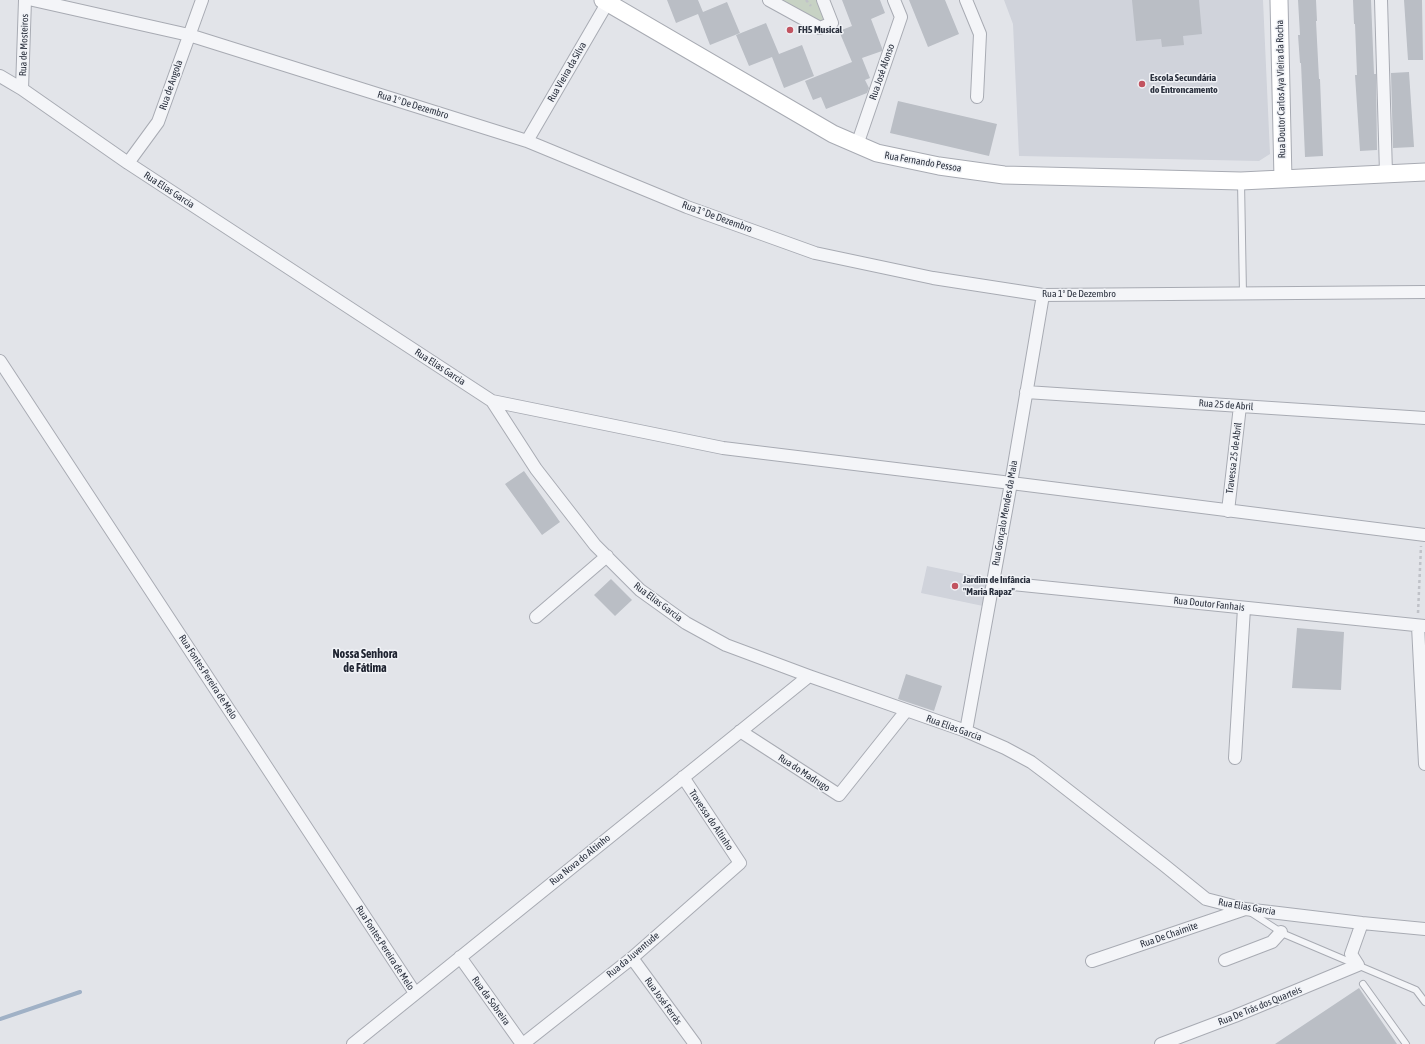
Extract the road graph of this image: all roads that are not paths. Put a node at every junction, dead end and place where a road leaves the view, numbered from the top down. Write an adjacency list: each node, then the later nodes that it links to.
1 (26, 0): 13 (street, Rua de Mosteiros)
2 (33, 0): 11 (street, Rua 1º De Dezembro)
3 (202, 0): 11 (street, Rua de Angola)
4 (768, 0): 5 (street)
5 (823, 0)
6 (894, 0): 16 (street, Rua José Afonso)
7 (966, 0): 14 (street)
8 (1279, 0): 20 (street, Rua Doutor Carlos Aya Vieira da Rocha)
9 (1381, 0): 19 (street)
10 (607, 1): 15 (street, Rua Vieira da Silva); 16 (street, Rua Fernando Pessoa)
11 (189, 34): 15 (street, Rua 1º De Dezembro); 17 (street, Rua de Angola)
12 (0, 76): 13 (street, Rua Elias Garcia)
13 (22, 90): 17 (street, Rua Elias Garcia)
14 (976, 97)
15 (527, 141): 24 (street, Rua 1º De Dezembro)
16 (857, 145): 21 (street, Rua Fernando Pessoa)
17 (128, 163): 27 (street, Rua Elias Garcia)
18 (1425, 172): 19 (street, Rua Fernando Pessoa)
19 (1386, 174): 20 (street, Rua Fernando Pessoa)
20 (1283, 178): 21 (street, Rua Fernando Pessoa)
21 (1240, 181): 23 (lane)
22 (1425, 292): 23 (street, Rua 1º De Dezembro)
23 (1243, 294): 24 (street, Rua 1º De Dezembro)
24 (1043, 295): 26 (street, Rua Gonçalo Mendes da Maia)
25 (0, 361): 56 (street, Rua Fontes Pereira de Melo)
26 (1026, 392): 28 (street, Rua 25 de Abril); 30 (street, Rua Gonçalo Mendes da Maia)
27 (492, 401): 30 (street); 33 (street, Rua Elias Garcia)
28 (1240, 406): 29 (street, Rua 25 de Abril); 31 (street, Travessa 25 de Abril)
29 (1425, 418)
30 (1011, 483): 31 (street); 34 (street, Rua Gonçalo Mendes da Maia)
31 (1228, 511): 32 (street)
32 (1423, 535)
33 (607, 556): 36 (street); 38 (street, Rua Elias Garcia)
34 (993, 582): 35 (street, Rua Doutor Fanhais); 41 (street, Rua Gonçalo Mendes da Maia)
35 (1244, 608): 37 (street, Rua Doutor Fanhais); 42 (street)
36 (536, 617)
37 (1421, 626): 43 (street)
38 (808, 676): 39 (street, Rua Elias Garcia); 40 (street, Rua Nova do Altinho)
39 (906, 711): 40 (street, Rua do Madrugo); 41 (street, Rua Elias Garcia)
40 (740, 731): 44 (street, Rua Nova do Altinho)
41 (966, 731): 46 (street, Rua Elias Garcia)
42 (1235, 758)
43 (1425, 764)
44 (683, 778): 45 (street, Travessa do Altinho); 50 (street, Rua Nova do Altinho)
45 (740, 863): 51 (street, Rua da Juventude)
46 (1246, 909): 47 (street, Rua Elias Garcia); 49 (lane); 53 (street, Rua De Chaimite)
47 (1362, 923): 48 (street, Rua Elias Garcia); 54 (street)
48 (1425, 929)
49 (1281, 932): 52 (street); 54 (lane)
50 (460, 958): 56 (street, Rua Nova do Altinho); 59 (street, Rua da Sobreira)
51 (632, 958): 59 (street, Rua da Juventude); 60 (street, Rua José Ferrás)
52 (1226, 960)
53 (1092, 961)
54 (1358, 965): 57 (lane); 61 (street, Rua De Trás dos Quarteis)
55 (1363, 984): 62 (lane)
56 (415, 993): 58 (street, Rua Nova do Altinho)
57 (1425, 1002)
58 (353, 1044)
59 (523, 1044)
60 (695, 1044)
61 (1161, 1044)
62 (1406, 1044)

